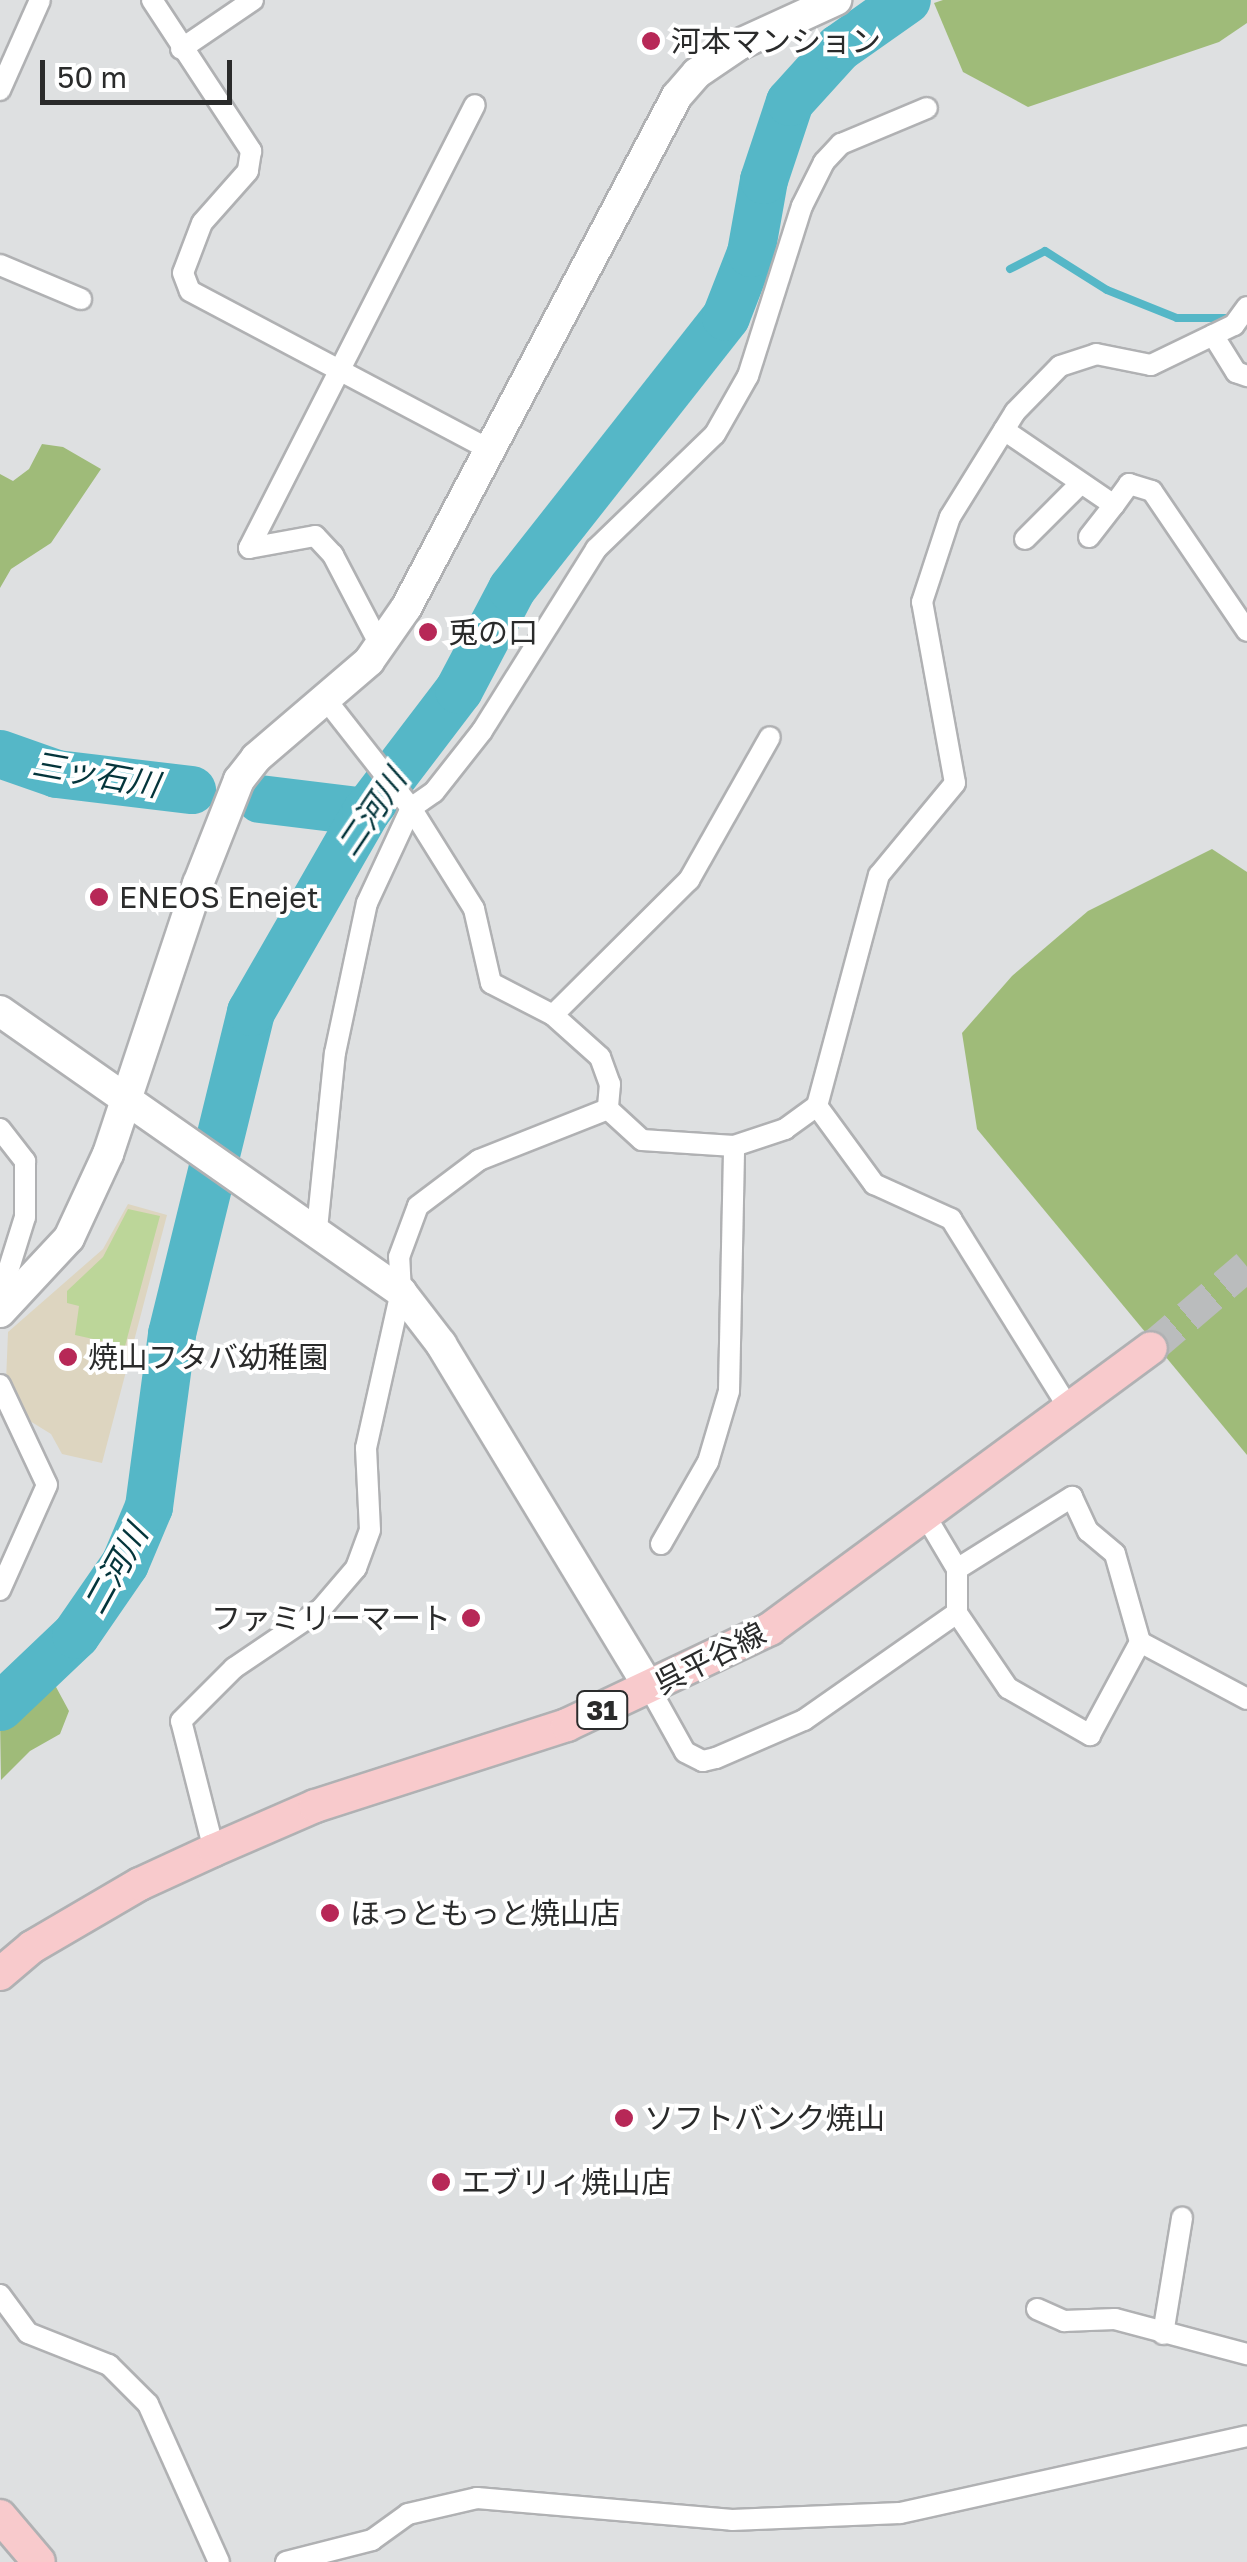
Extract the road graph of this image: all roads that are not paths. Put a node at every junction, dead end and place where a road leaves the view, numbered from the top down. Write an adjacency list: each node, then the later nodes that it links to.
1 (40, 0): 6 (street)
2 (152, 0): 5 (street)
3 (254, 0): 5 (street)
4 (836, 0): 16 (street)
5 (181, 49): 13 (street)
6 (0, 90)
7 (475, 105): 13 (street)
8 (927, 108): 25 (street)
9 (0, 265): 10 (street)
10 (81, 300)
11 (1247, 307): 12 (street)
12 (1213, 335): 14 (street); 15 (street)
13 (338, 366): 16 (street); 22 (street)
14 (1247, 376)
15 (1004, 430): 17 (street); 29 (street)
16 (489, 449): 22 (street)
17 (1081, 483): 18 (street); 20 (street)
18 (1114, 505): 19 (street); 21 (street)
19 (1090, 537)
20 (1025, 539)
21 (1247, 631)
22 (380, 645): 23 (street)
23 (335, 710): 25 (street); 28 (street)
24 (770, 738): 27 (street)
25 (407, 802): 27 (street); 33 (street)
26 (0, 1011): 28 (street)
27 (553, 1015): 30 (street)
28 (128, 1099): 33 (street); 36 (street)
29 (817, 1106): 32 (street); 39 (street)
30 (608, 1108): 32 (street); 34 (street)
31 (0, 1129): 35 (street)
32 (734, 1146): 41 (street)
33 (307, 1223): 34 (street)
34 (402, 1292): 46 (street); 48 (street)
35 (0, 1297)
36 (0, 1312)
37 (1151, 1348): 39 (main road, 呉平谷線 / 31)
38 (0, 1385): 43 (street)
39 (1070, 1410): 40 (main road, 呉平谷線 / 31)
40 (926, 1515): 42 (street); 46 (main road, 呉平谷線 / 31)
41 (662, 1544)
42 (957, 1569): 44 (street); 45 (street)
43 (0, 1590)
44 (956, 1614): 45 (street); 46 (street)
45 (1140, 1642): 47 (street)
46 (650, 1689): 48 (main road, 呉平谷線 / 31)
47 (1247, 1699)
48 (214, 1850): 49 (main road, 呉平谷線 / 31)
49 (0, 1974)
50 (1182, 2218): 53 (street)
51 (0, 2295): 58 (street)
52 (1037, 2308): 53 (street)
53 (1163, 2334): 54 (street)
54 (1247, 2354)
55 (1247, 2436): 59 (street)
56 (0, 2516): 57 (main road)
57 (39, 2562)
58 (220, 2562)
59 (286, 2562)

